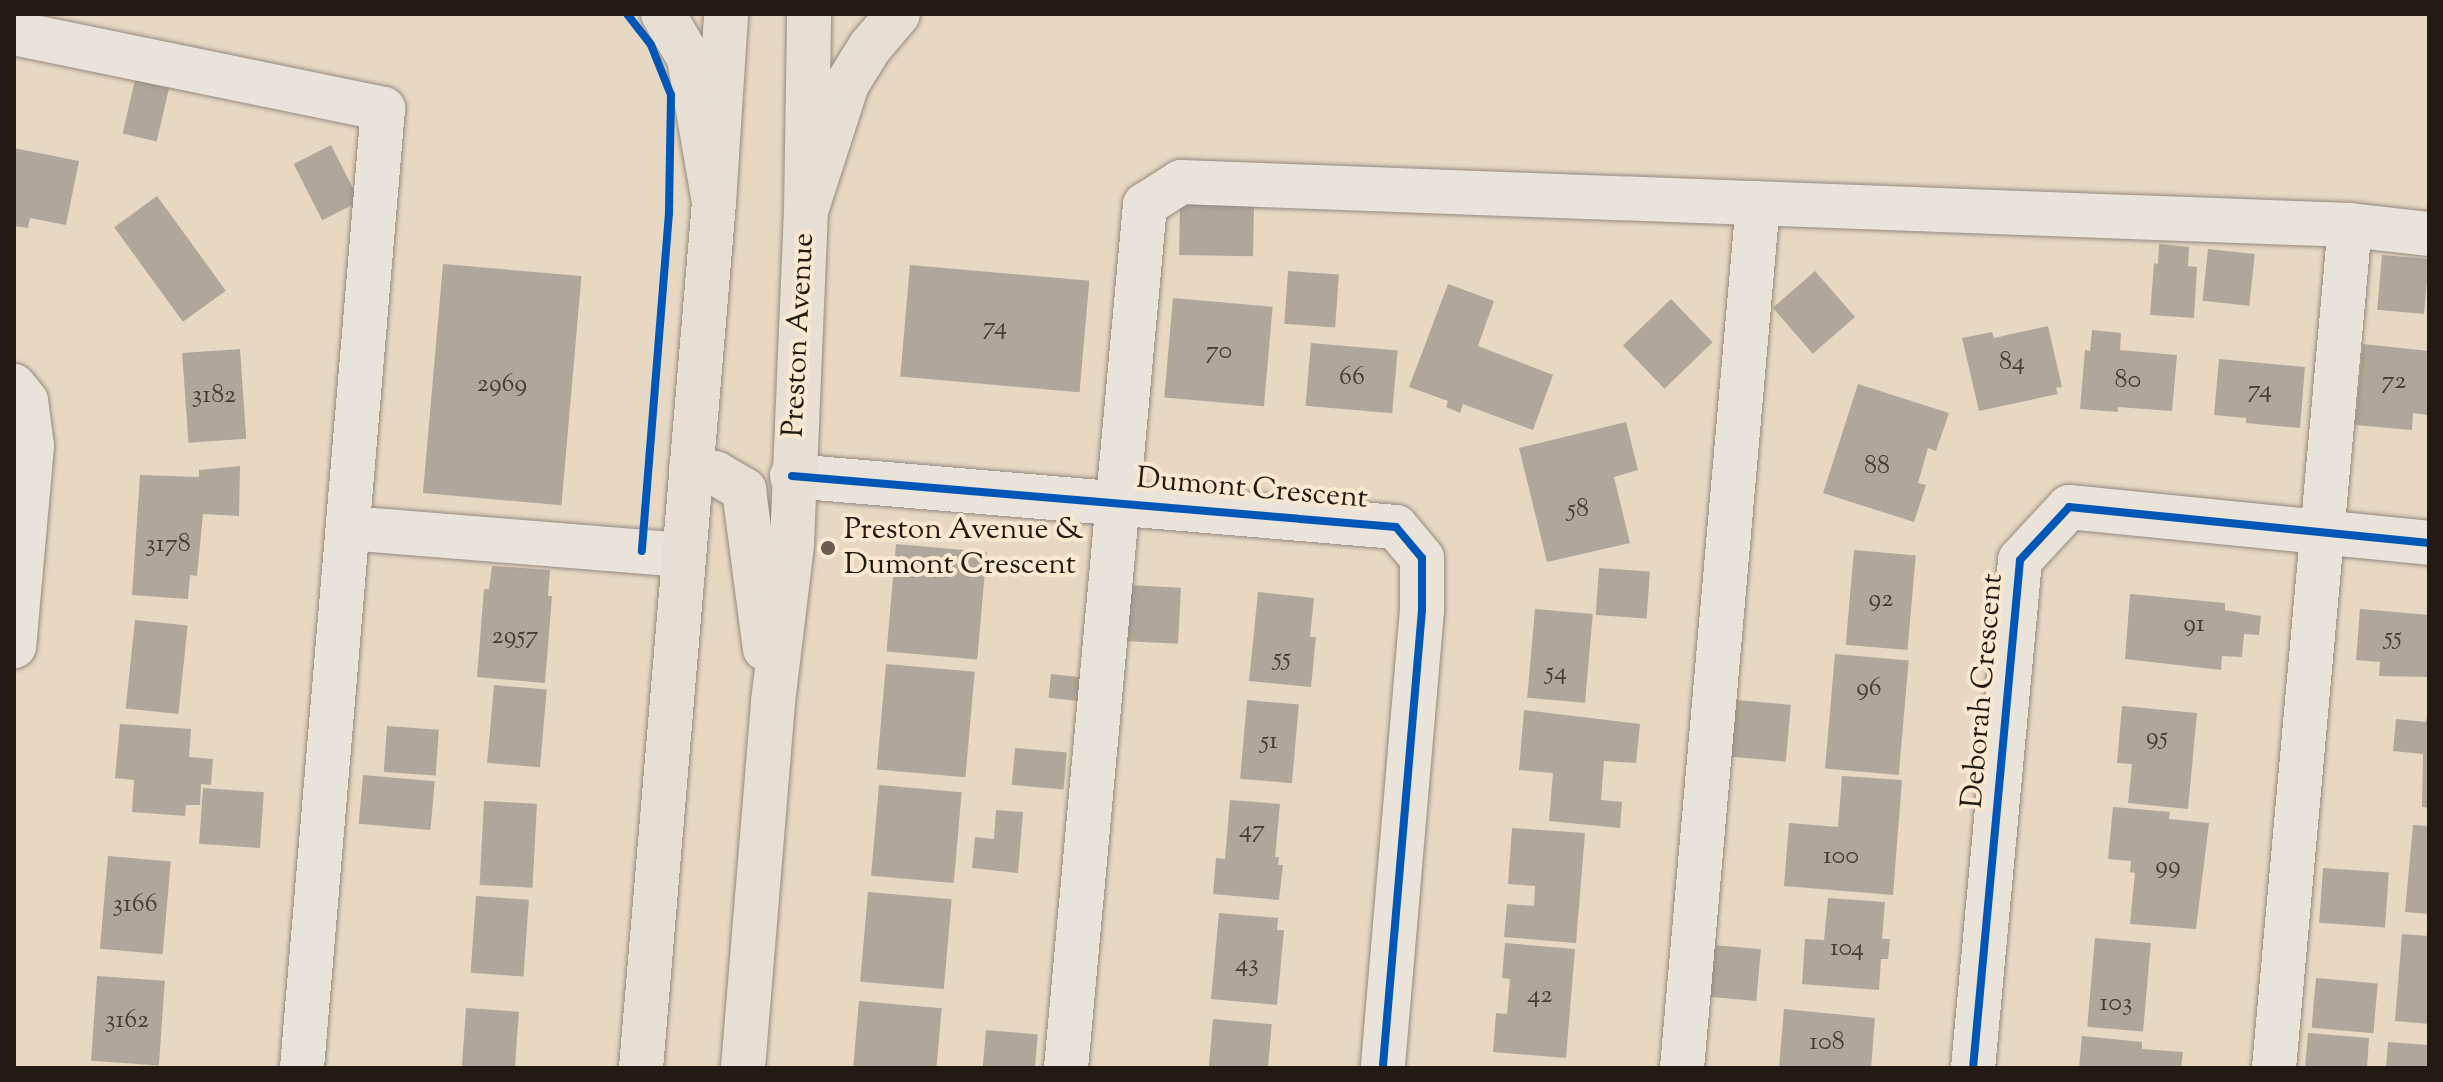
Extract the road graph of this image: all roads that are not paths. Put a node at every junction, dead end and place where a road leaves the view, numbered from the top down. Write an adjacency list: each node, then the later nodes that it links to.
1 (663, 14): 6 (main road)
2 (726, 14): 6 (main road)
3 (809, 14): 8 (main road, Preston Avenue)
4 (898, 14): 8 (main road)
5 (14, 33): 15 (street)
6 (714, 202): 12 (main road)
7 (1758, 203): 9 (street); 14 (street); 26 (street)
8 (806, 211): 13 (main road, Preston Avenue)
9 (2350, 225): 10 (street); 16 (street)
10 (2429, 234)
11 (14, 386): 19 (street)
12 (691, 468): 18 (main road); 20 (main road, Preston Avenue)
13 (792, 476): 14 (street, Dumont Crescent); 20 (main road, Preston Avenue)
14 (1115, 501): 24 (street); 25 (street, Dumont Crescent)
15 (348, 528): 18 (street); 21 (street)
16 (2323, 534): 17 (street, Deborah Crescent); 27 (street, Deborah Crescent); 28 (street)
17 (2429, 543)
18 (683, 555): 22 (main road)
19 (14, 646)
20 (773, 702): 23 (main road, Preston Avenue)
21 (302, 1068)
22 (641, 1068)
23 (743, 1068)
24 (1066, 1068)
25 (1383, 1068)
26 (1682, 1068)
27 (1973, 1068)
28 (2274, 1068)

